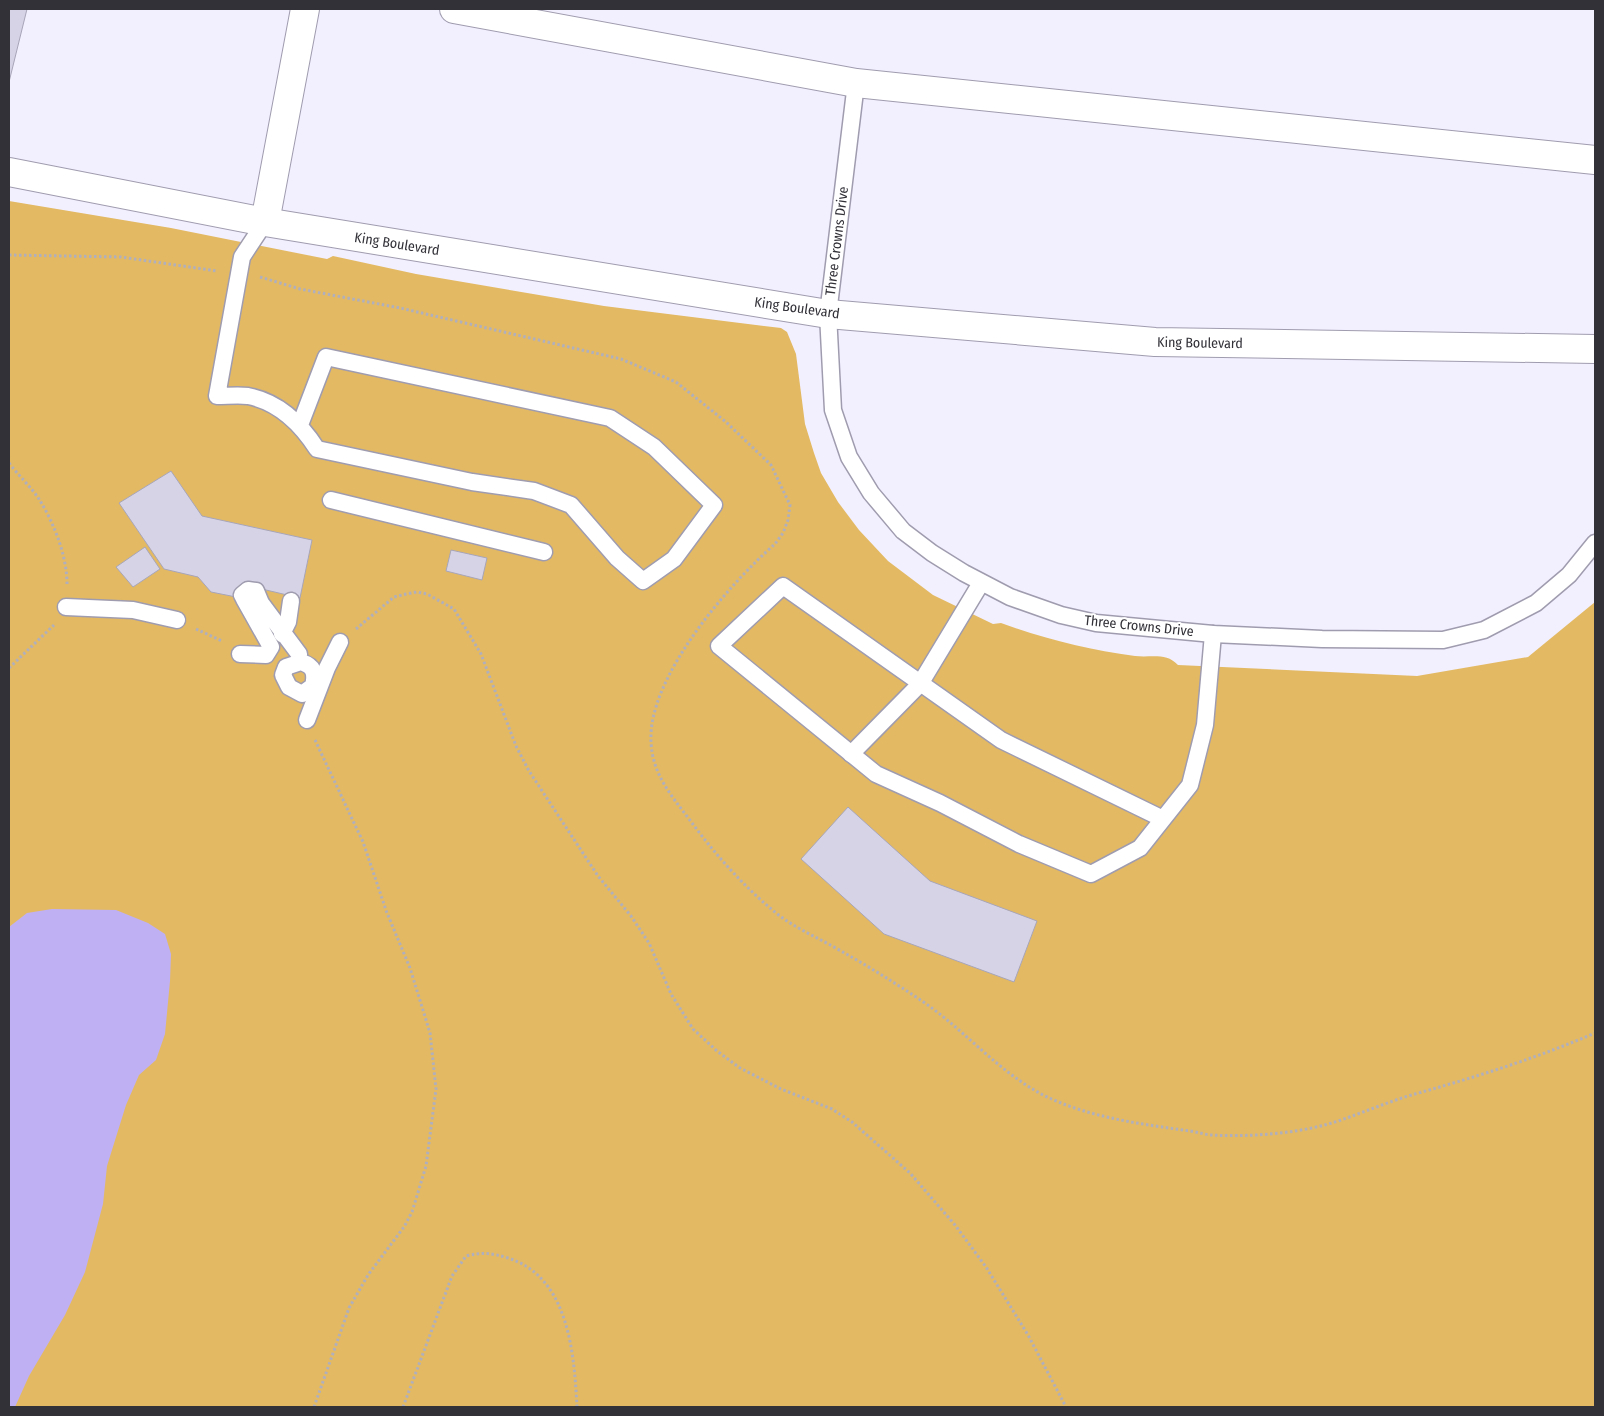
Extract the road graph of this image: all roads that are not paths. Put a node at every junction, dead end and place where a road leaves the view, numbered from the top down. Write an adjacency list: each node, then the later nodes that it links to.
1 (305, 9): 6 (street)
2 (454, 9): 3 (street)
3 (856, 83): 4 (street); 7 (lane, Three Crowns Drive)
4 (1595, 160)
5 (9, 172): 6 (street, King Boulevard)
6 (265, 222): 7 (street, King Boulevard); 9 (lane)
7 (828, 314): 8 (street, King Boulevard); 13 (lane, Three Crowns Drive)
8 (1595, 348)
9 (300, 425): 9 (lane)
10 (331, 500): 12 (lane)
11 (1595, 543): 18 (lane, Three Crowns Drive)
12 (544, 552)
13 (981, 582): 18 (lane, Three Crowns Drive); 22 (lane)
14 (291, 601): 17 (lane)
15 (66, 606): 16 (lane)
16 (177, 620)
17 (282, 634): 20 (lane); 21 (lane)
18 (1213, 634): 25 (lane)
19 (340, 642): 23 (lane)
20 (240, 654)
21 (299, 654)
22 (920, 684): 24 (lane); 24 (lane); 25 (lane)
23 (307, 720)
24 (851, 754): 25 (lane)
25 (1163, 819)

